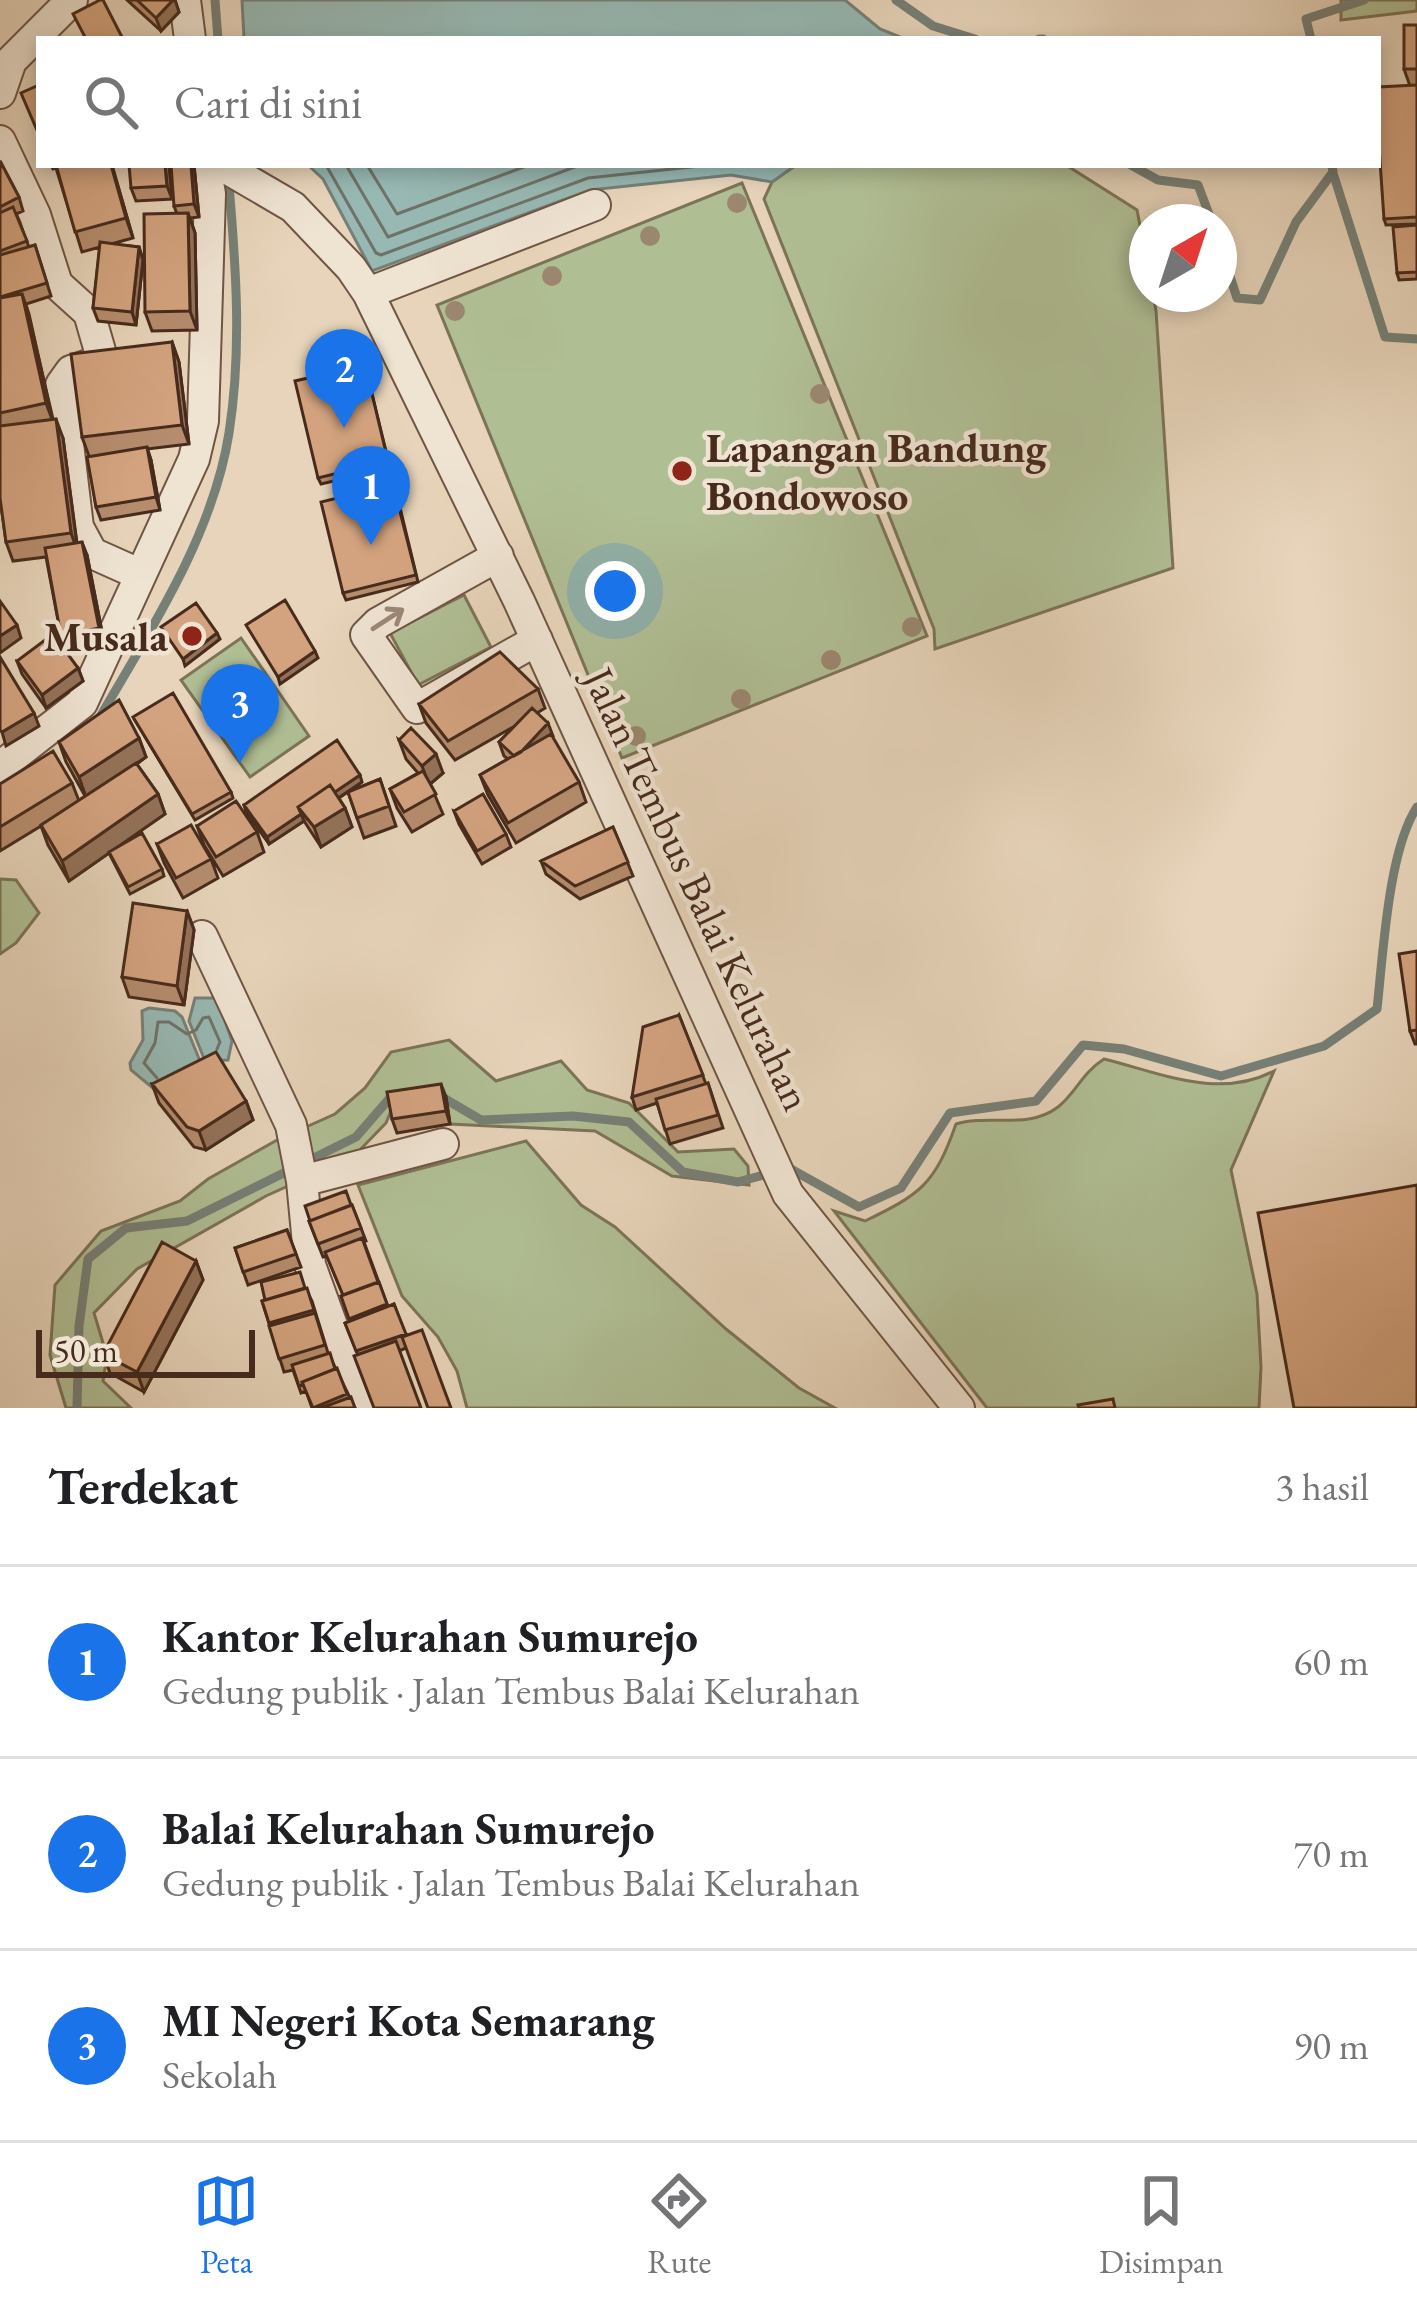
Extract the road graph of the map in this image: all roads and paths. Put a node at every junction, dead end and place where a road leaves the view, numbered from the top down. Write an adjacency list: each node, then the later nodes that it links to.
1 (71, 0): 4 (street)
2 (185, 0): 3 (street)
3 (190, 36)
4 (0, 93)
5 (0, 141): 11 (street)
6 (206, 168): 11 (street)
7 (226, 168): 9 (street, Jalan Tembus Balai Kelurahan)
8 (596, 205): 9 (street)
9 (368, 293): 10 (street, Jalan Tembus Balai Kelurahan)
10 (498, 556): 12 (street, Jalan Tembus Balai Kelurahan); 12 (street, one-way to 10)
11 (139, 574): 13 (street)
12 (537, 640): 18 (street, Jalan Tembus Balai Kelurahan)
13 (0, 767)
14 (202, 936): 16 (street)
15 (443, 1144): 16 (street)
16 (302, 1181): 17 (street)
17 (362, 1408)
18 (959, 1408)

